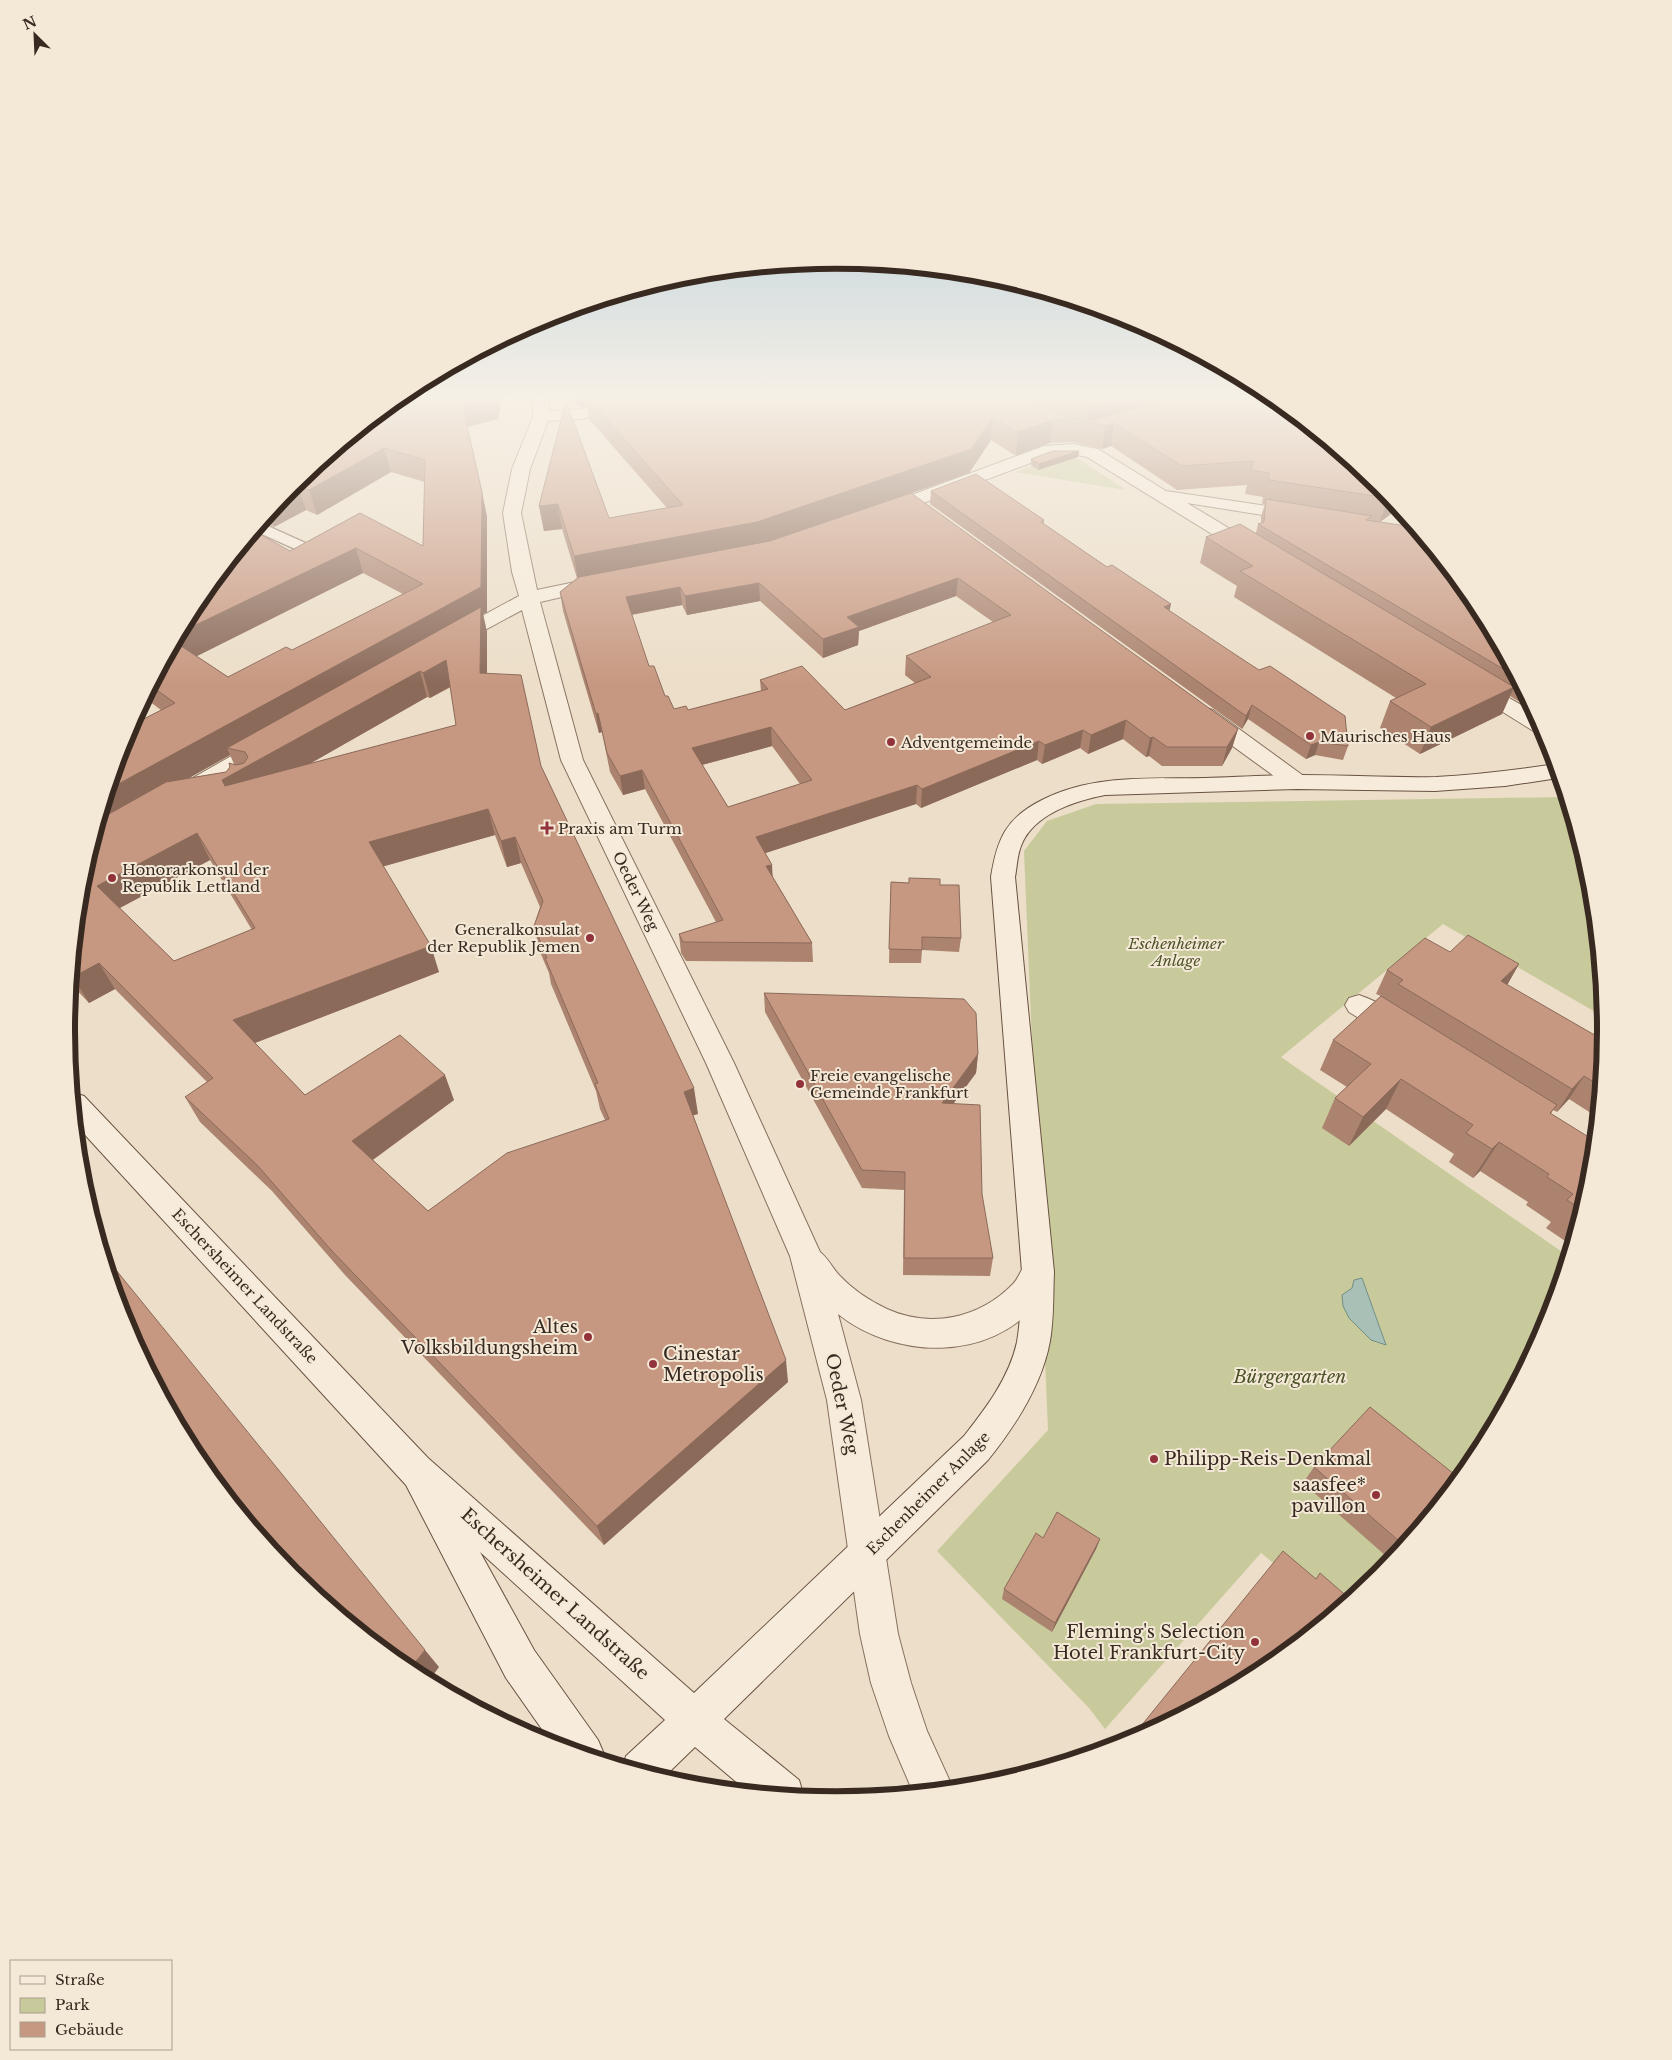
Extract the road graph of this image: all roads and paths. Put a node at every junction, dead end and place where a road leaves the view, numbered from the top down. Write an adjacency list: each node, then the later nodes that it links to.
1 (516, 492): 10 (street, Oeder Weg)
2 (956, 492): 4 (street)
3 (1157, 493): 5 (street); 8 (street)
4 (866, 518)
5 (1313, 518)
6 (263, 529): 7 (lane)
7 (307, 549)
8 (1266, 559)
9 (616, 580): 10 (street)
10 (529, 598): 11 (street); 24 (street, Oeder Weg)
11 (437, 648)
12 (1459, 676): 14 (street)
13 (1191, 705): 18 (street)
14 (1530, 719)
15 (281, 737): 19 (street)
16 (1552, 773): 18 (street, Eschenheimer Anlage)
17 (239, 781): 19 (lane)
18 (1297, 782): 25 (street, Eschenheimer Anlage)
19 (212, 785): 20 (street)
20 (168, 802)
21 (1359, 1005): 22 (street)
22 (1416, 1040)
23 (80, 1111): 26 (street, Eschersheimer Landstraße)
24 (806, 1256): 25 (street, Oeder Weg); 27 (street, Oeder Weg)
25 (1038, 1272): 27 (street, Eschenheimer Anlage)
26 (416, 1470): 28 (street, Eschersheimer Landstraße); 29 (street, Eschersheimer Landstraße)
27 (868, 1553): 28 (street, Eschenheimer Anlage); 31 (street, Oeder Weg)
28 (694, 1720): 30 (street, Eschenheimer Anlage); 32 (street, Eschersheimer Landstraße)
29 (578, 1746)
30 (645, 1766)
31 (931, 1784)
32 (776, 1788)

